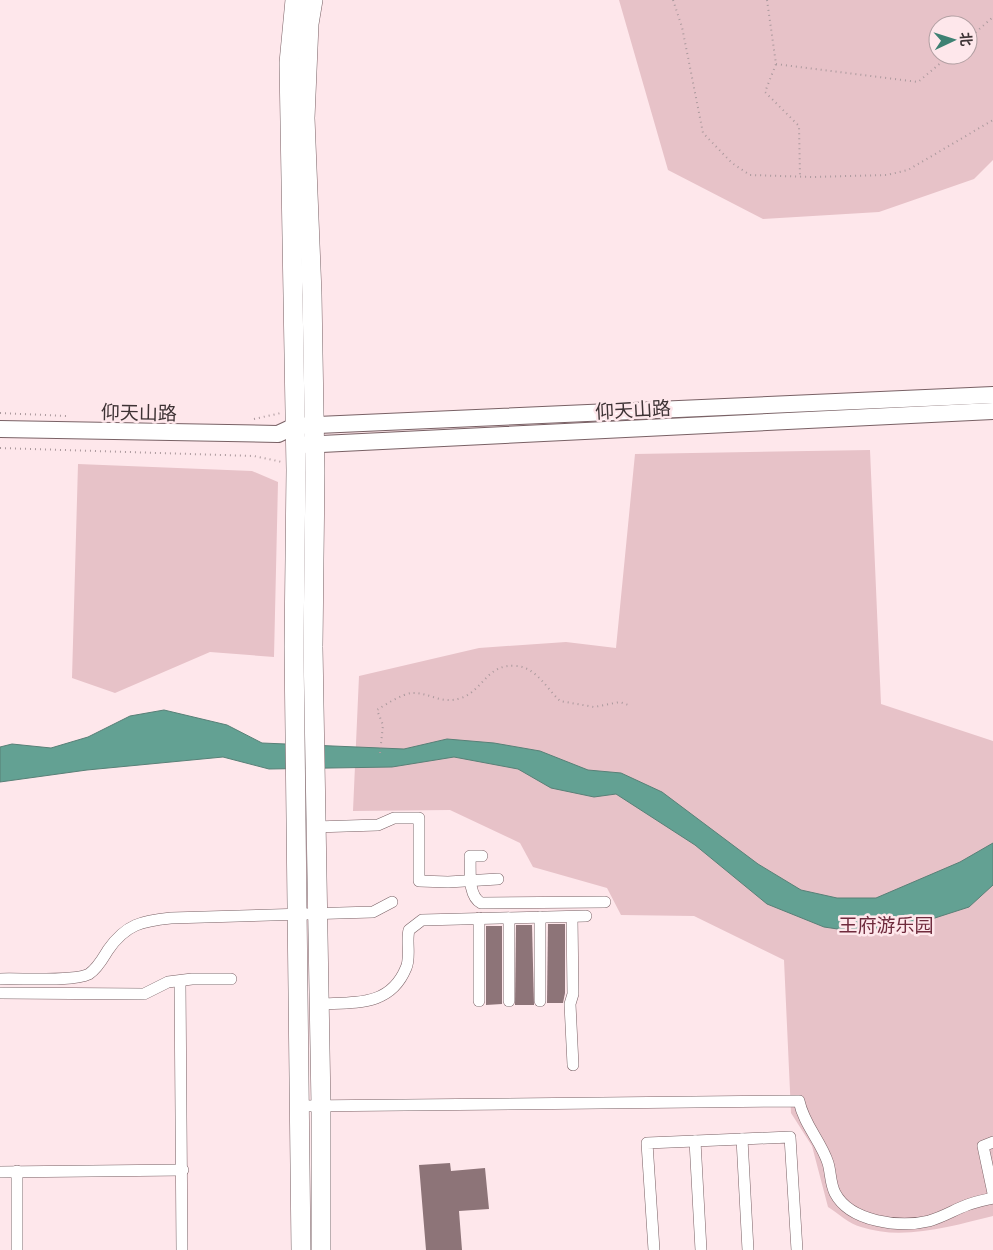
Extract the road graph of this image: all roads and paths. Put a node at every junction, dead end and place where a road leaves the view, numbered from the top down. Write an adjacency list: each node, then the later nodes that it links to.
1 (295, 0): 13 (main road)
2 (314, 0): 14 (main road)
3 (673, 0): 10 (path)
4 (767, 0): 7 (path)
5 (992, 18): 6 (path)
6 (978, 30)
7 (776, 64): 8 (path); 10 (path)
8 (938, 65)
9 (993, 120): 10 (path)
10 (800, 176)
11 (993, 395): 14 (main road, 仰天山路)
12 (993, 411): 17 (main road, 仰天山路)
13 (295, 426): 14 (main road, 仰天山路); 16 (main road, 仰天山路); 18 (main road)
14 (314, 426): 17 (main road)
15 (0, 429): 16 (main road, 仰天山路)
16 (278, 434): 18 (main road)
17 (314, 445): 18 (main road, 仰天山路); 23 (main road)
18 (295, 446): 20 (main road)
19 (0, 448): 20 (path)
20 (296, 470): 30 (main road)
21 (631, 706): 22 (path)
22 (380, 753)
23 (315, 822): 26 (street); 29 (main road)
24 (482, 856): 26 (street)
25 (498, 879): 26 (street)
26 (472, 881): 28 (street)
27 (392, 902): 29 (street)
28 (604, 902)
29 (318, 914): 30 (street); 43 (main road)
30 (298, 915): 36 (street); 45 (main road)
31 (586, 916): 33 (street)
32 (540, 917): 33 (street); 35 (street); 42 (street)
33 (572, 917): 44 (street)
34 (479, 918): 35 (street); 40 (street); 43 (street)
35 (508, 918): 41 (street)
36 (0, 979)
37 (231, 980): 38 (street)
38 (180, 981): 39 (street); 50 (street)
39 (0, 993)
40 (479, 1001)
41 (509, 1001)
42 (540, 1001)
43 (319, 1004): 46 (main road)
44 (573, 1065)
45 (301, 1106): 46 (street); 57 (main road)
46 (321, 1106): 54 (street); 58 (main road)
47 (742, 1139): 48 (street); 61 (street); 62 (street)
48 (695, 1142): 59 (street); 60 (street)
49 (993, 1142): 53 (street)
50 (183, 1170): 52 (street); 56 (street)
51 (0, 1172): 52 (street)
52 (17, 1172): 55 (street)
53 (993, 1193)
54 (993, 1198)
55 (17, 1250)
56 (182, 1250)
57 (301, 1250)
58 (321, 1250)
59 (654, 1250)
60 (701, 1250)
61 (748, 1250)
62 (796, 1250)

